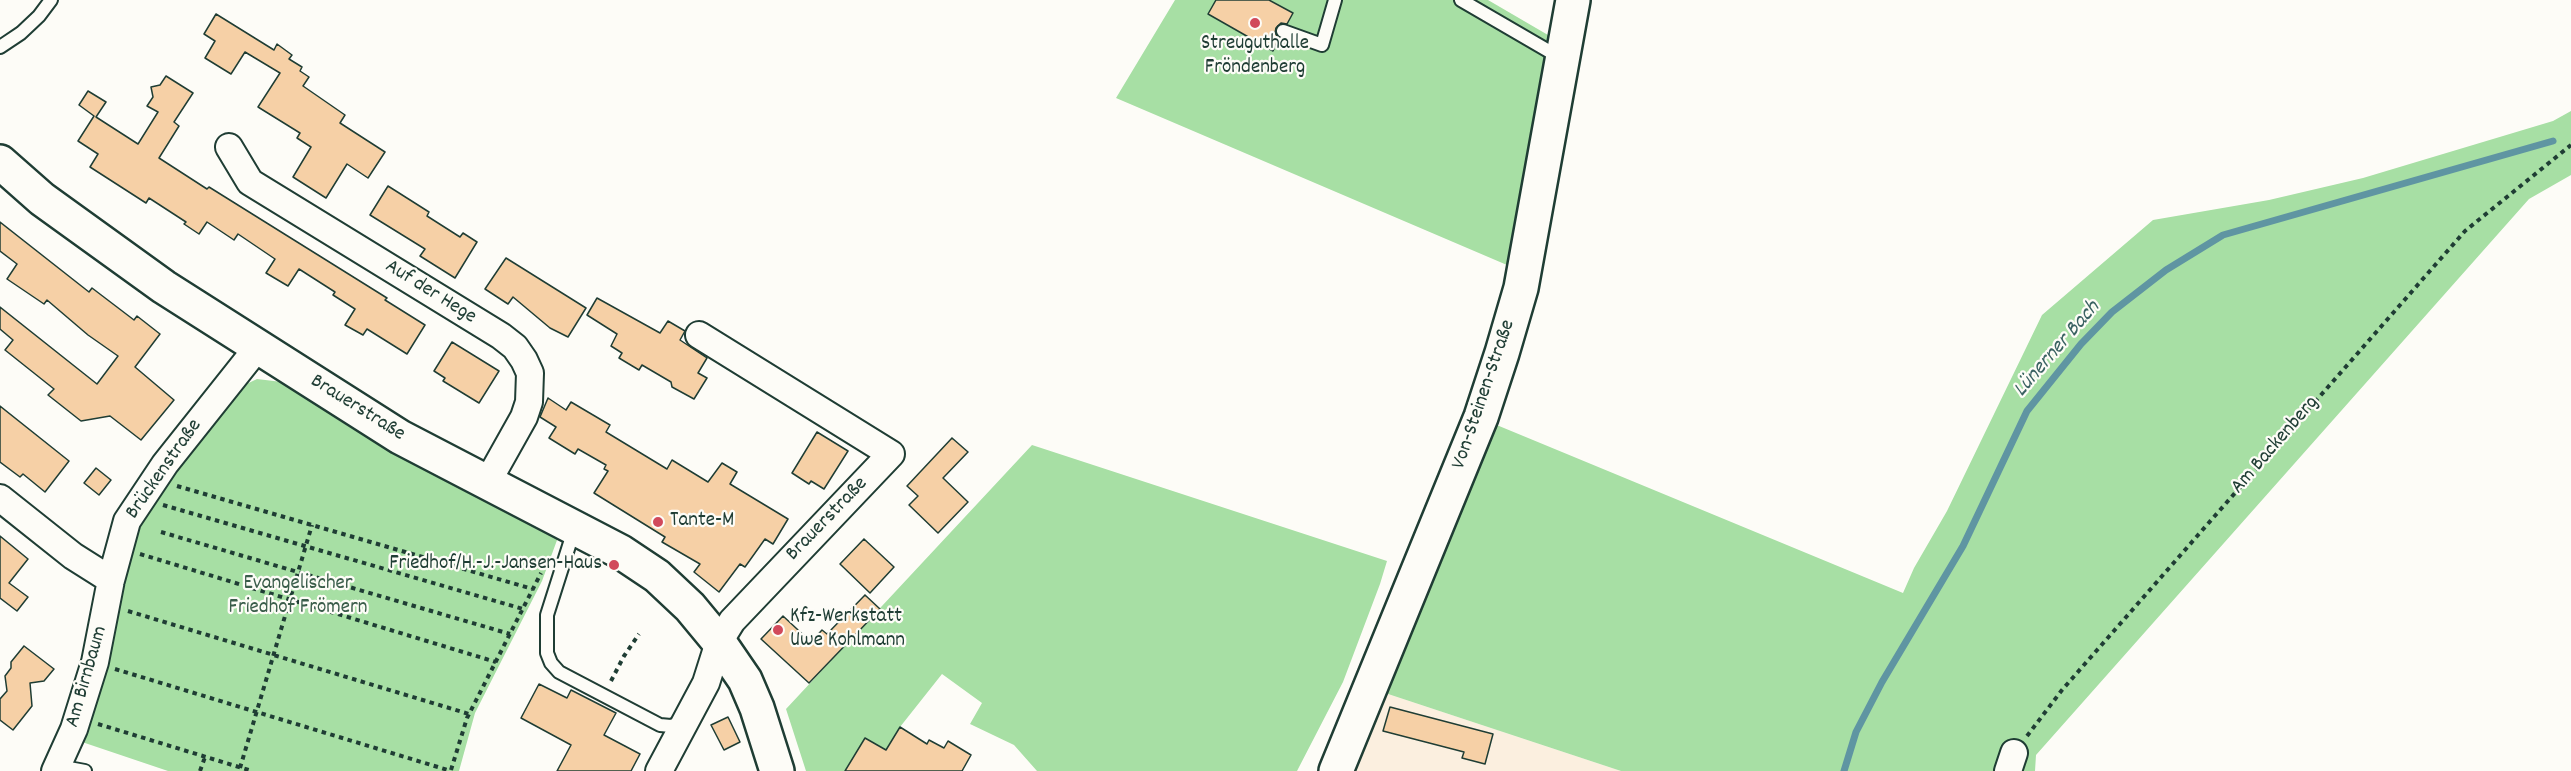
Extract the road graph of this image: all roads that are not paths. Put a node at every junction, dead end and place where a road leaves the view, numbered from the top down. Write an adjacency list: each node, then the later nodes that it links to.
1 (51, 0): 6 (lane)
2 (1335, 0): 5 (lane)
3 (1461, 0): 7 (lane)
4 (1574, 0): 7 (main road, Von-Steinen-Straße)
5 (1283, 31)
6 (0, 47)
7 (1563, 59): 22 (main road, Von-Steinen-Straße)
8 (229, 147): 12 (street, Auf der Hege)
9 (0, 162): 11 (main road, Brauerstraße)
10 (699, 335): 16 (street, Brauerstraße)
11 (258, 347): 12 (main road, Brauerstraße); 15 (street, Brückenstraße)
12 (487, 483): 14 (main road, Brauerstraße)
13 (0, 498): 15 (street)
14 (574, 529): 16 (main road, Brauerstraße); 17 (lane)
15 (111, 580): 18 (street, Am Birnbaum)
16 (719, 642): 17 (street, Brauerstraße); 21 (main road, Brauerstraße)
17 (686, 722): 20 (street, Brauerstraße)
18 (57, 768): 19 (lane)
19 (85, 771)
20 (659, 771)
21 (777, 771)
22 (1336, 771)

